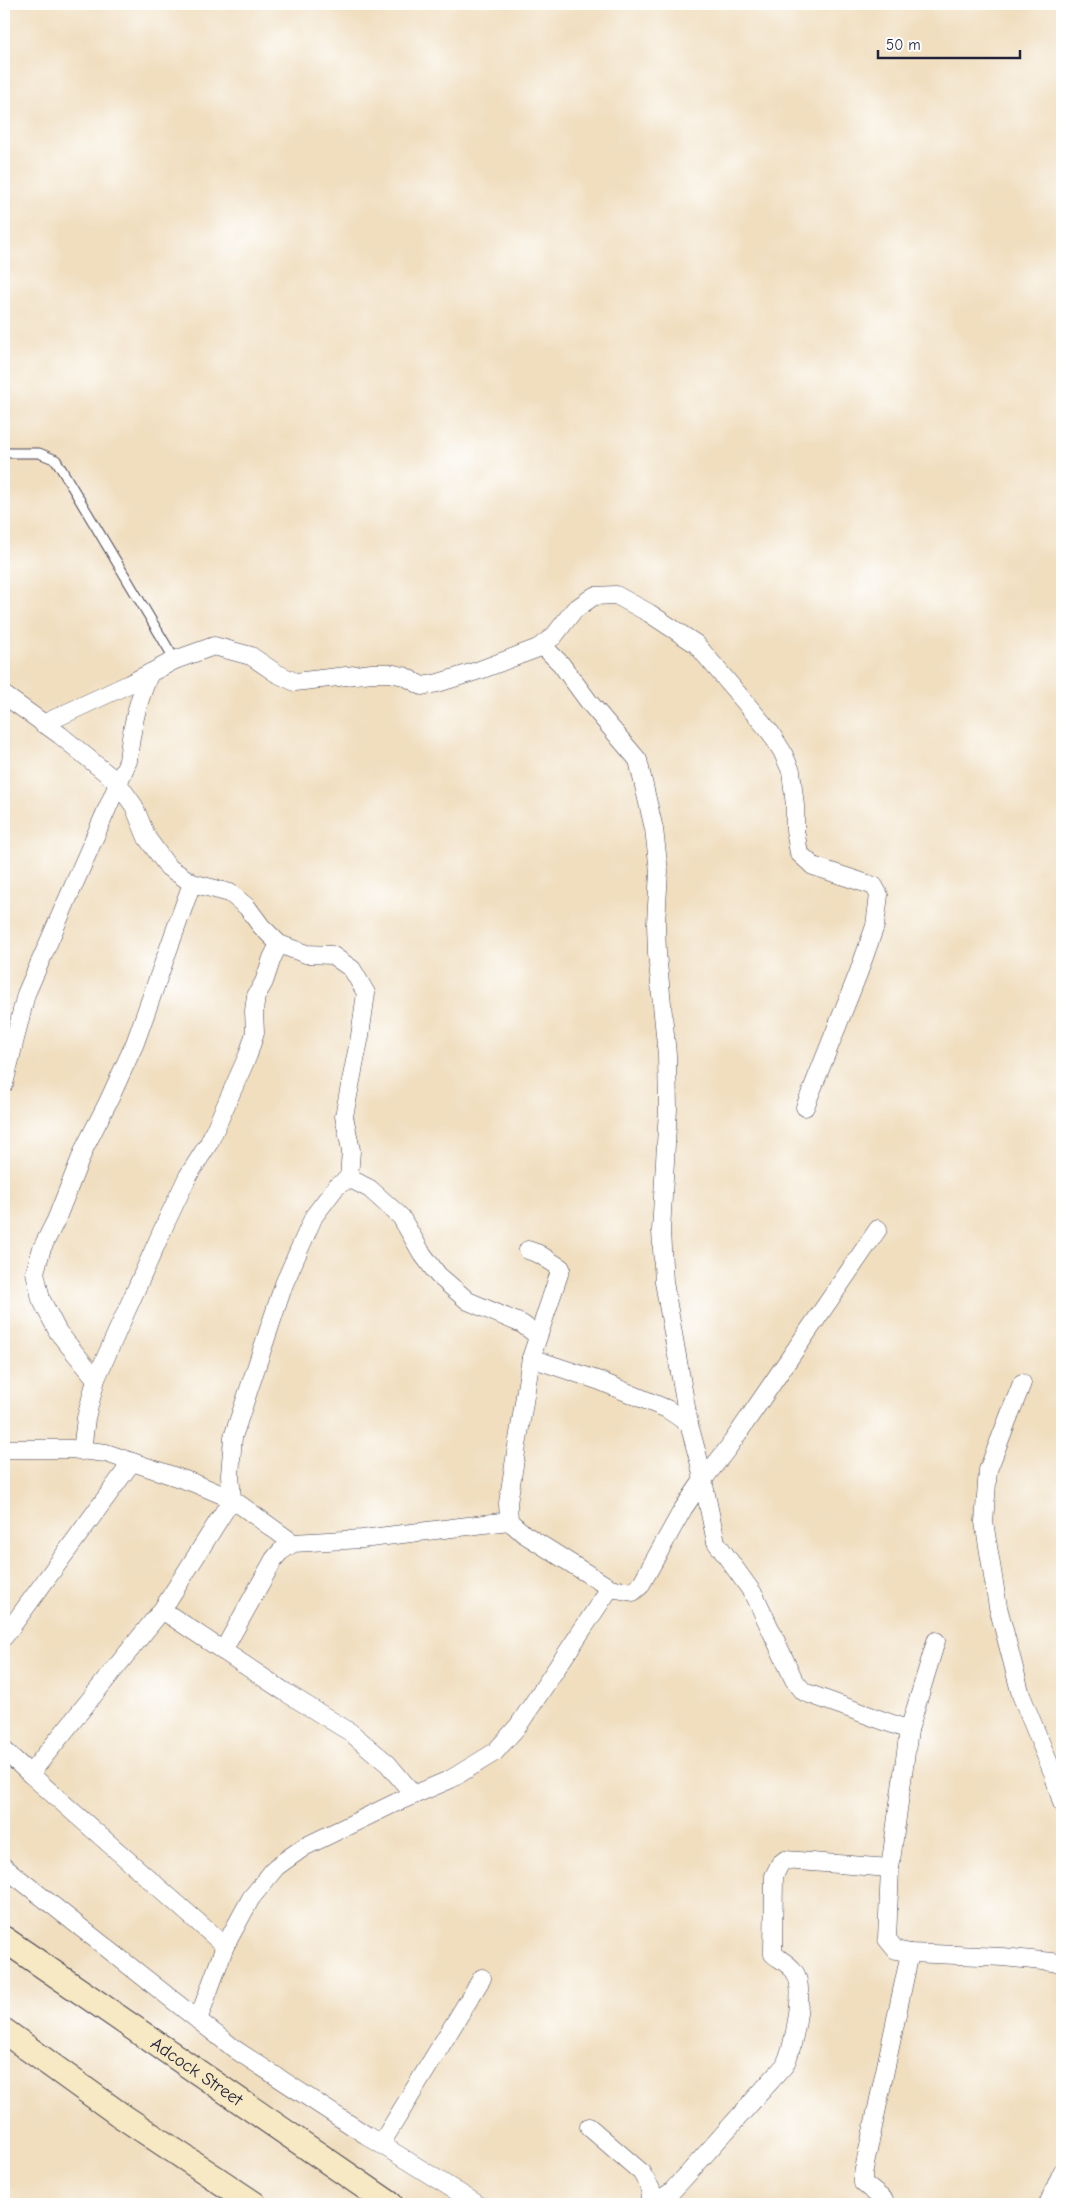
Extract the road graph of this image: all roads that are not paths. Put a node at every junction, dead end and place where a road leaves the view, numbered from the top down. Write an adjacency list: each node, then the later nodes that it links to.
1 (4, 453): 3 (lane)
2 (542, 645): 3 (street); 11 (street); 19 (street)
3 (175, 660): 4 (street)
4 (150, 673): 6 (street); 7 (street)
5 (4, 695): 6 (street)
6 (43, 724): 7 (street)
7 (117, 782): 8 (street); 10 (street)
8 (192, 883): 9 (street); 17 (street)
9 (279, 944): 12 (street); 17 (street)
10 (4, 1084)
11 (805, 1107)
12 (349, 1178): 15 (street); 24 (street)
13 (878, 1229): 23 (street)
14 (528, 1250): 15 (street)
15 (537, 1335): 16 (street)
16 (531, 1358): 19 (street); 25 (street)
17 (96, 1380): 21 (street)
18 (1022, 1383): 36 (street)
19 (689, 1424): 23 (street)
20 (4, 1449): 21 (street)
21 (82, 1451): 22 (street)
22 (132, 1462): 24 (street); 29 (street)
23 (703, 1480): 27 (street); 32 (street)
24 (232, 1499): 26 (street); 28 (street)
25 (509, 1521): 26 (street); 27 (street)
26 (293, 1543): 31 (street)
27 (610, 1588): 35 (street)
28 (162, 1610): 31 (street); 34 (street)
29 (4, 1637)
30 (936, 1641): 32 (street)
31 (223, 1651): 35 (street)
32 (909, 1730): 38 (street)
33 (4, 1750): 34 (street)
34 (30, 1774): 40 (street)
35 (414, 1795): 40 (street)
36 (1062, 1803)
37 (4, 1867): 44 (street)
38 (890, 1868): 41 (street); 53 (street)
39 (4, 1939): 50 (main road, Adcock Street)
40 (225, 1946): 44 (street)
41 (910, 1953): 42 (street); 54 (street)
42 (1062, 1963)
43 (482, 1978): 47 (street)
44 (198, 2020): 47 (street)
45 (4, 2030): 49 (main road)
46 (589, 2127): 52 (street)
47 (380, 2144): 51 (street)
48 (1062, 2172): 55 (street)
49 (254, 2204)
50 (390, 2204)
51 (478, 2204)
52 (649, 2204)
53 (652, 2204)
54 (883, 2204)
55 (1048, 2204)

